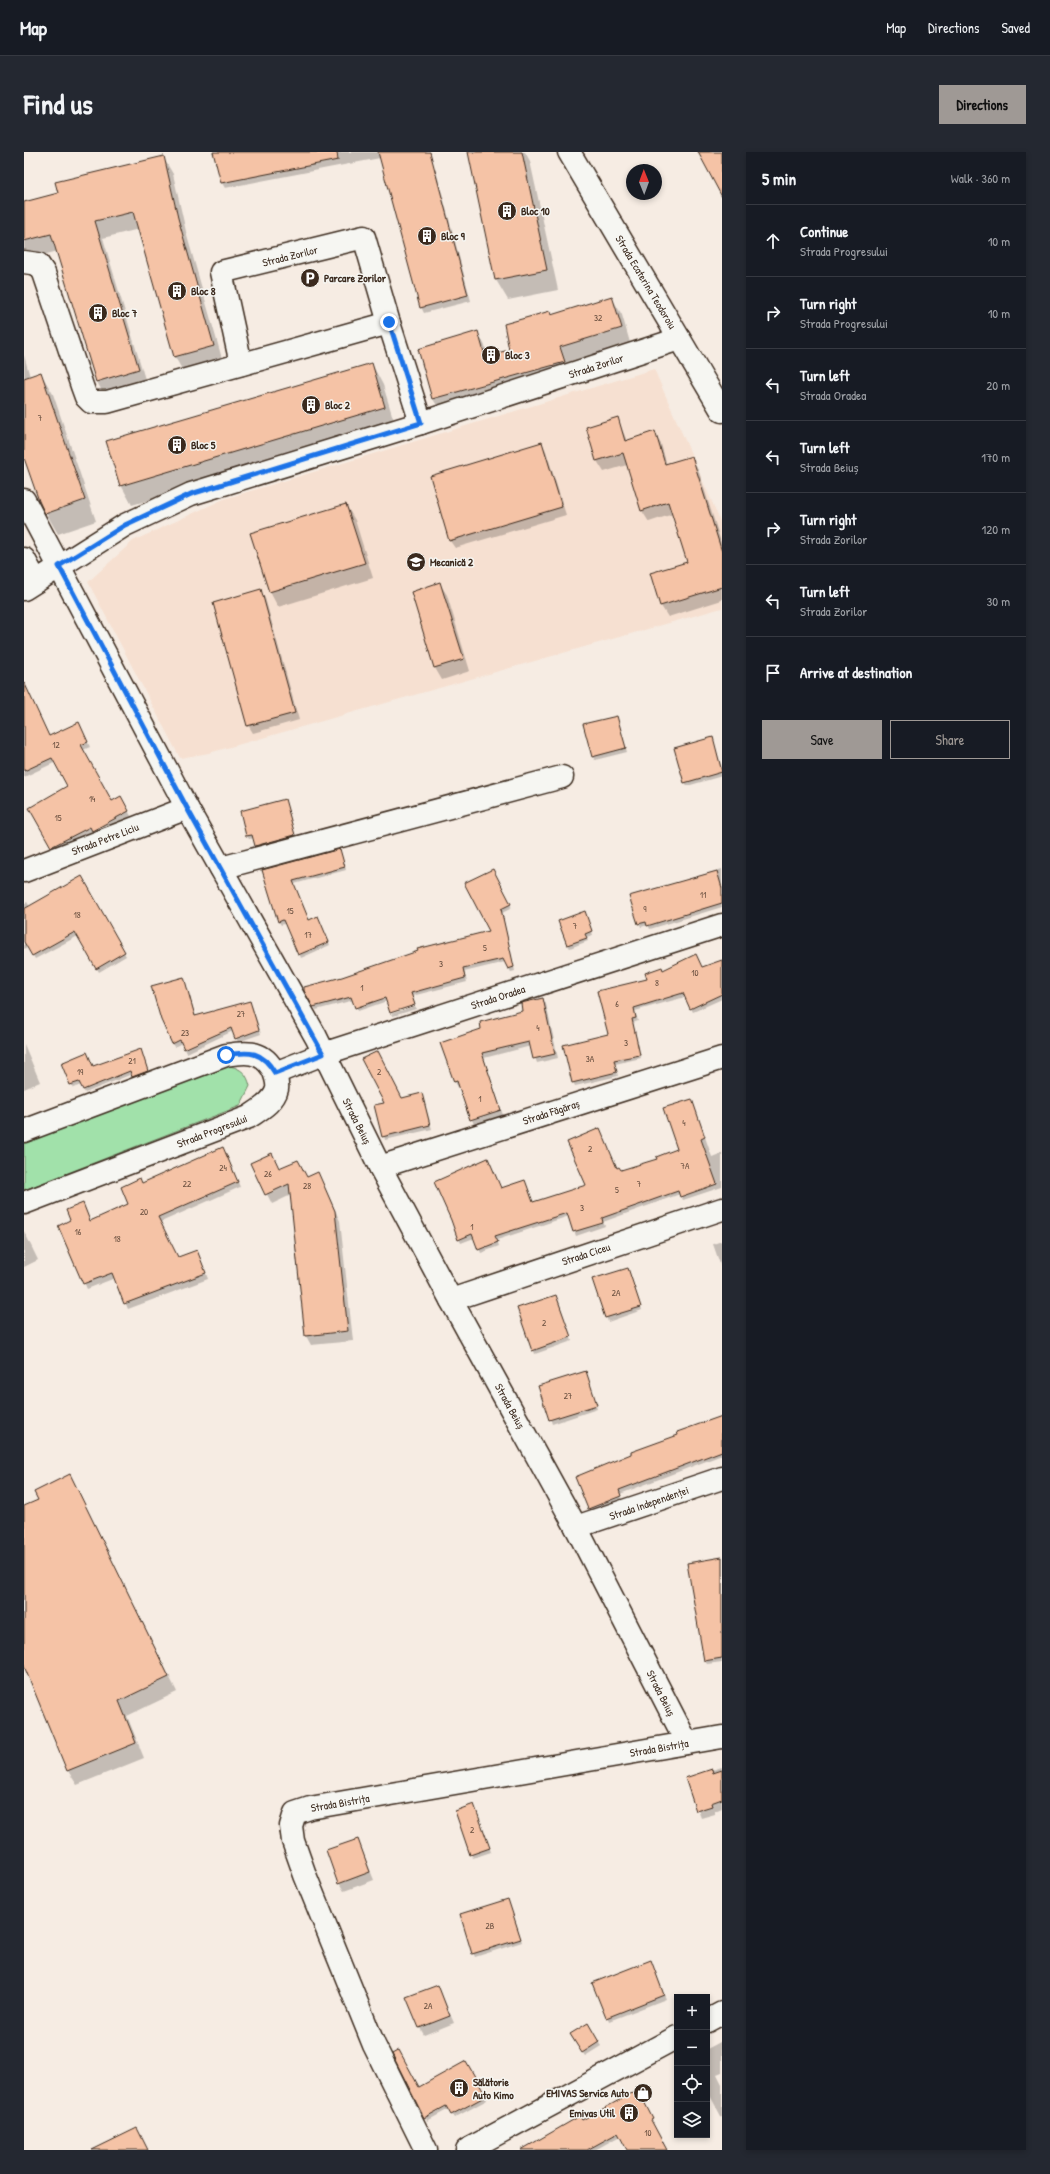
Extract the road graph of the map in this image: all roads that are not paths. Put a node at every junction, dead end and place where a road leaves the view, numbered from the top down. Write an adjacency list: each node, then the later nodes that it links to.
1 (570, 152): 4 (street, Strada Ecaterina Teodoroiu)
2 (24, 262): 5 (street)
3 (389, 322): 5 (street); 5 (street, Strada Zorilor); 7 (street, Strada Zorilor)
4 (679, 339): 6 (street, Strada Ecaterina Teodoroiu); 7 (street, Strada Zorilor)
5 (241, 364)
6 (722, 411)
7 (421, 423): 10 (street, Strada Zorilor)
8 (24, 500): 10 (street, Strada Beiuș)
9 (24, 559): 11 (street)
10 (59, 566): 11 (street, Strada Zorilor); 13 (street, Strada Beiuș)
11 (30, 585)
12 (562, 777): 14 (street)
13 (187, 808): 14 (street, Strada Beiuș); 15 (street, Strada Petre Liciu)
14 (220, 868): 17 (street, Strada Beiuș)
15 (24, 870)
16 (722, 925): 17 (street, Strada Oradea)
17 (323, 1054): 19 (street, Strada Oradea); 21 (street, Strada Beiuș)
18 (722, 1058): 21 (street, Strada Făgăraș)
19 (275, 1073): 20 (street); 22 (street, Strada Progresului)
20 (24, 1131)
21 (380, 1167): 24 (street, Strada Beiuș)
22 (24, 1203)
23 (722, 1209): 24 (street, Strada Ciceu)
24 (451, 1300): 26 (street, Strada Beiuș)
25 (722, 1478): 26 (street, Strada Independenței)
26 (576, 1527): 28 (street, Strada Beiuș)
27 (722, 1737): 28 (street, Strada Bistrița)
28 (687, 1743): 32 (street, Strada Bistrița)
29 (722, 2013): 30 (street)
30 (710, 2019)
31 (674, 2039): 33 (street)
32 (426, 2150)
33 (467, 2150)

